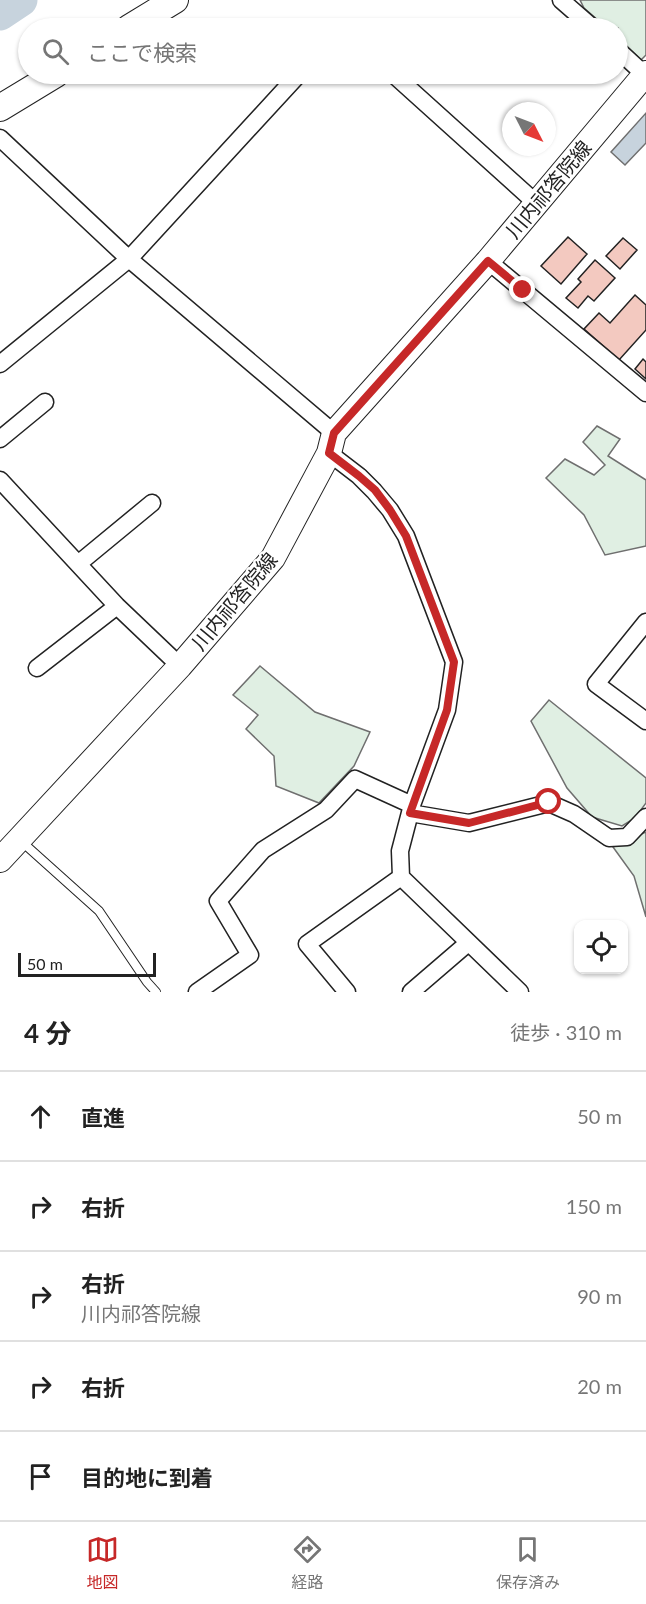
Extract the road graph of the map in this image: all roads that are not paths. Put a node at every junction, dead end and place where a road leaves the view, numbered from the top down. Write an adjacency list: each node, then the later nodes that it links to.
1 (175, 0): 3 (main road)
2 (561, 0): 4 (street)
3 (145, 18)
4 (582, 18)
5 (628, 59): 6 (street)
6 (645, 74): 12 (main road, 川内祁答院線)
7 (40, 84): 10 (main road)
8 (290, 84): 13 (street)
9 (404, 84): 12 (street)
10 (0, 108)
11 (0, 138): 13 (street)
12 (536, 203): 14 (main road, 川内祁答院線)
13 (129, 259): 15 (street); 19 (street)
14 (488, 261): 16 (street); 19 (main road, 川内祁答院線)
15 (0, 364)
16 (646, 393)
17 (45, 402): 18 (street)
18 (0, 439)
19 (332, 443): 25 (main road, 川内祁答院線); 28 (street)
20 (0, 480): 22 (street)
21 (152, 503): 22 (street)
22 (78, 564): 23 (street)
23 (117, 606): 25 (street); 26 (street)
24 (646, 622): 27 (street)
25 (180, 666): 30 (main road, 川内祁答院線)
26 (37, 668)
27 (646, 721)
28 (411, 809): 29 (street); 32 (street); 35 (street)
29 (646, 817)
30 (19, 839): 31 (main road, 川内祁答院線); 34 (lane)
31 (0, 860)
32 (401, 877): 33 (street); 36 (street)
33 (468, 943): 37 (street); 38 (street)
34 (156, 992)
35 (197, 992)
36 (347, 992)
37 (411, 992)
38 (520, 992)

